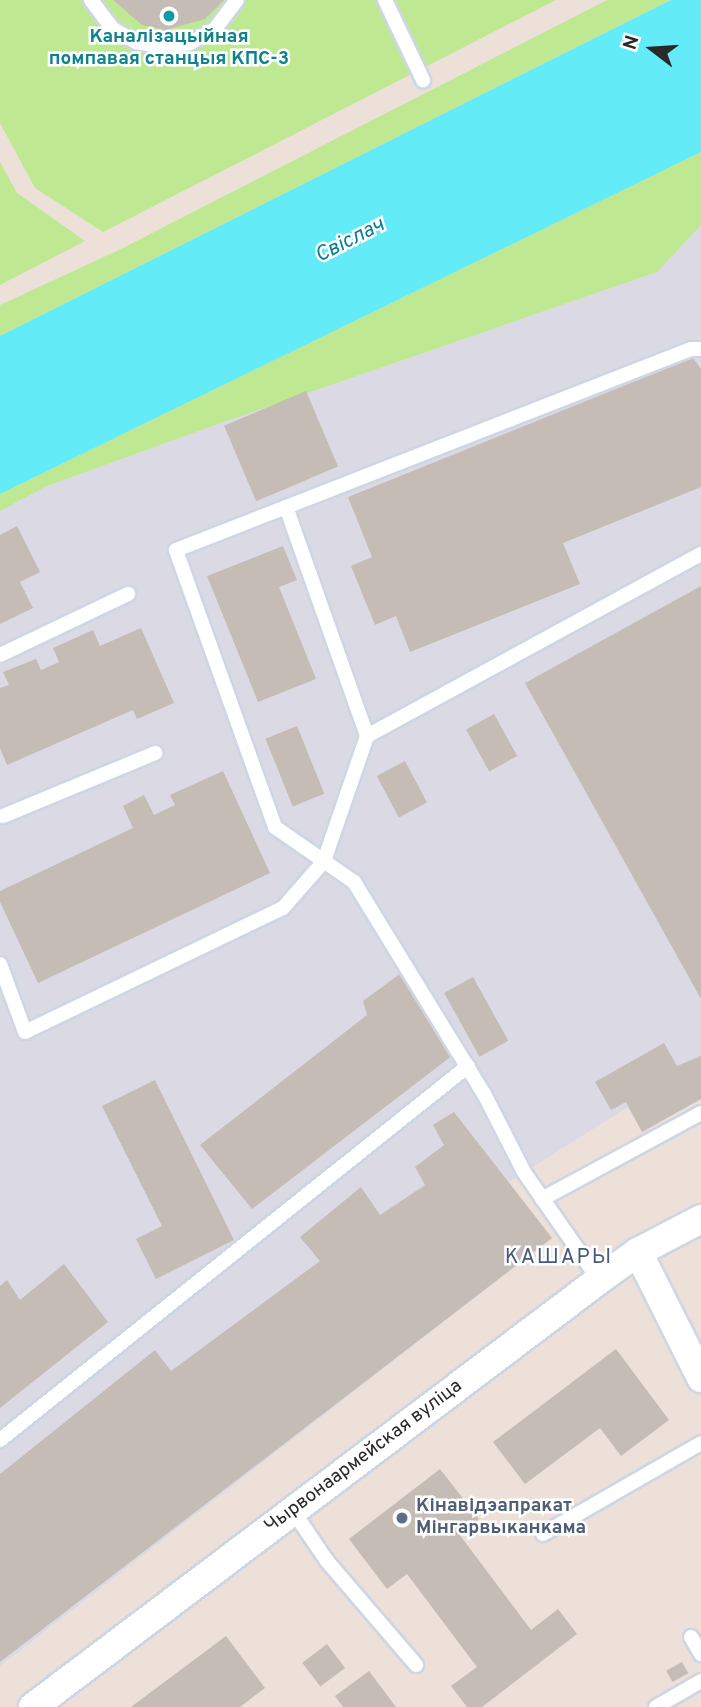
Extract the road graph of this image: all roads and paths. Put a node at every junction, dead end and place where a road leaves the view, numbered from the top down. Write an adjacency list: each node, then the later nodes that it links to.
1 (91, 0): 2 (lane)
2 (237, 0)
3 (385, 0): 4 (lane)
4 (423, 80)
5 (701, 349): 6 (lane)
6 (286, 507): 10 (lane); 13 (lane)
7 (701, 554): 10 (lane)
8 (128, 594): 9 (lane)
9 (0, 655)
10 (367, 736): 13 (lane)
11 (155, 753): 12 (lane)
12 (1, 815)
13 (324, 861): 14 (lane); 15 (lane)
14 (0, 964)
15 (468, 1066): 17 (lane); 22 (lane)
16 (701, 1113): 17 (lane)
17 (542, 1199): 20 (lane)
18 (701, 1219): 19 (street, Чырвонаармейская вуліца)
19 (638, 1252): 20 (street, Чырвонаармейская вуліца); 21 (street)
20 (599, 1280): 24 (street, Чырвонаармейская вуліца)
21 (701, 1378)
22 (0, 1440)
23 (701, 1443): 25 (lane)
24 (293, 1511): 28 (lane); 30 (street, Чырвонаармейская вуліца)
25 (543, 1534)
26 (691, 1637): 27 (lane)
27 (701, 1654)
28 (416, 1665)
29 (701, 1681): 31 (lane)
30 (33, 1707)
31 (656, 1707)

